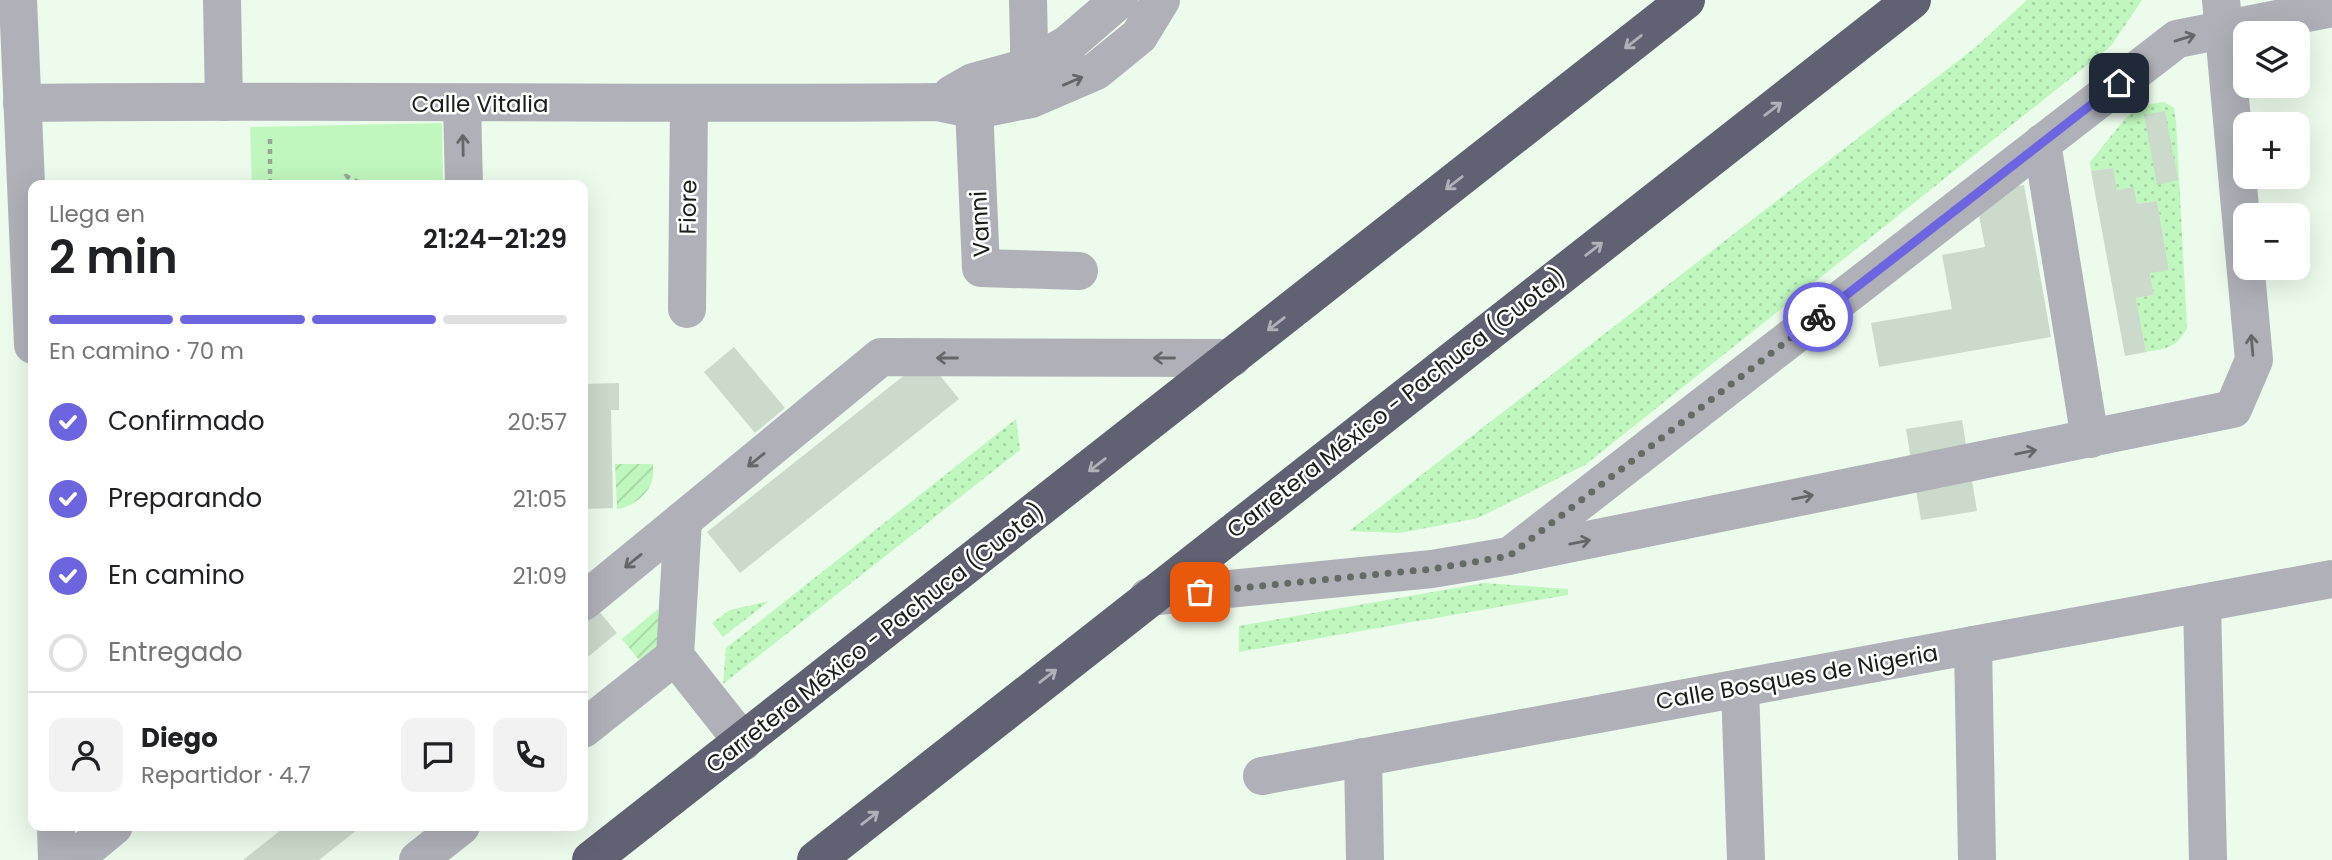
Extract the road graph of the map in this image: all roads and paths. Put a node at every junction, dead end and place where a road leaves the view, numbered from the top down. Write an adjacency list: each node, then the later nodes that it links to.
1 (18, 0): 14 (street)
2 (222, 0): 13 (street)
3 (1028, 0): 11 (street)
4 (1119, 0): 11 (street, Calle Vitalia)
5 (1161, 0): 11 (street, Calle Vitalia, one-way to 5)
6 (1686, 0): 24 (highway, Carretera México - Pachuca (Cuota), one-way to 24)
7 (1912, 0): 30 (highway, Carretera México - Pachuca (Cuota), one-way to 7)
8 (2286, 8): 9 (street); 10 (street)
9 (2332, 8)
10 (2222, 14): 18 (street, one-way to 10); 25 (street, one-way to 10)
11 (1029, 83): 12 (street, Calle Vitalia)
12 (974, 96): 17 (street, Calle Vitalia); 22 (street, Vanni)
13 (224, 102): 14 (street, Calle Vitalia); 15 (street, Calle Vitalia)
14 (22, 103): 21 (street)
15 (270, 103): 16 (street, Calle Vitalia); 19 (path)
16 (463, 104): 17 (street, Calle Vitalia); 20 (street, one-way to 16)
17 (689, 105): 23 (street, Fiore)
18 (2042, 143): 25 (street); 27 (street)
19 (270, 180)
20 (464, 180)
21 (28, 235)
22 (1079, 271)
23 (687, 309)
24 (1232, 358): 26 (street, one-way to 26); 36 (highway, Carretera México - Pachuca (Cuota), one-way to 36)
25 (2090, 439): 27 (street, one-way to 25)
26 (683, 520): 29 (street, one-way to 29); 33 (street)
27 (1509, 556): 30 (street)
28 (2332, 579): 31 (street, Calle Bosques de Nigeria)
29 (588, 597)
30 (1148, 597): 46 (highway, Carretera México - Pachuca (Cuota), one-way to 30)
31 (2202, 603): 32 (street, Calle Bosques de Nigeria); 50 (street)
32 (1973, 645): 34 (street, Calle Bosques de Nigeria); 49 (street)
33 (675, 656): 35 (street); 36 (street)
34 (1741, 688): 37 (street, Calle Bosques de Nigeria); 48 (street)
35 (588, 725)
36 (743, 742): 45 (highway, Carretera México - Pachuca (Cuota))
37 (1363, 757): 38 (street, Calle Bosques de Nigeria); 47 (street)
38 (1262, 776)
39 (56, 831): 42 (street)
40 (108, 831): 43 (street)
41 (455, 831): 44 (street)
42 (57, 860)
43 (72, 860)
44 (418, 860)
45 (591, 860)
46 (816, 860)
47 (1365, 860)
48 (1746, 860)
49 (1977, 860)
50 (2208, 860)

